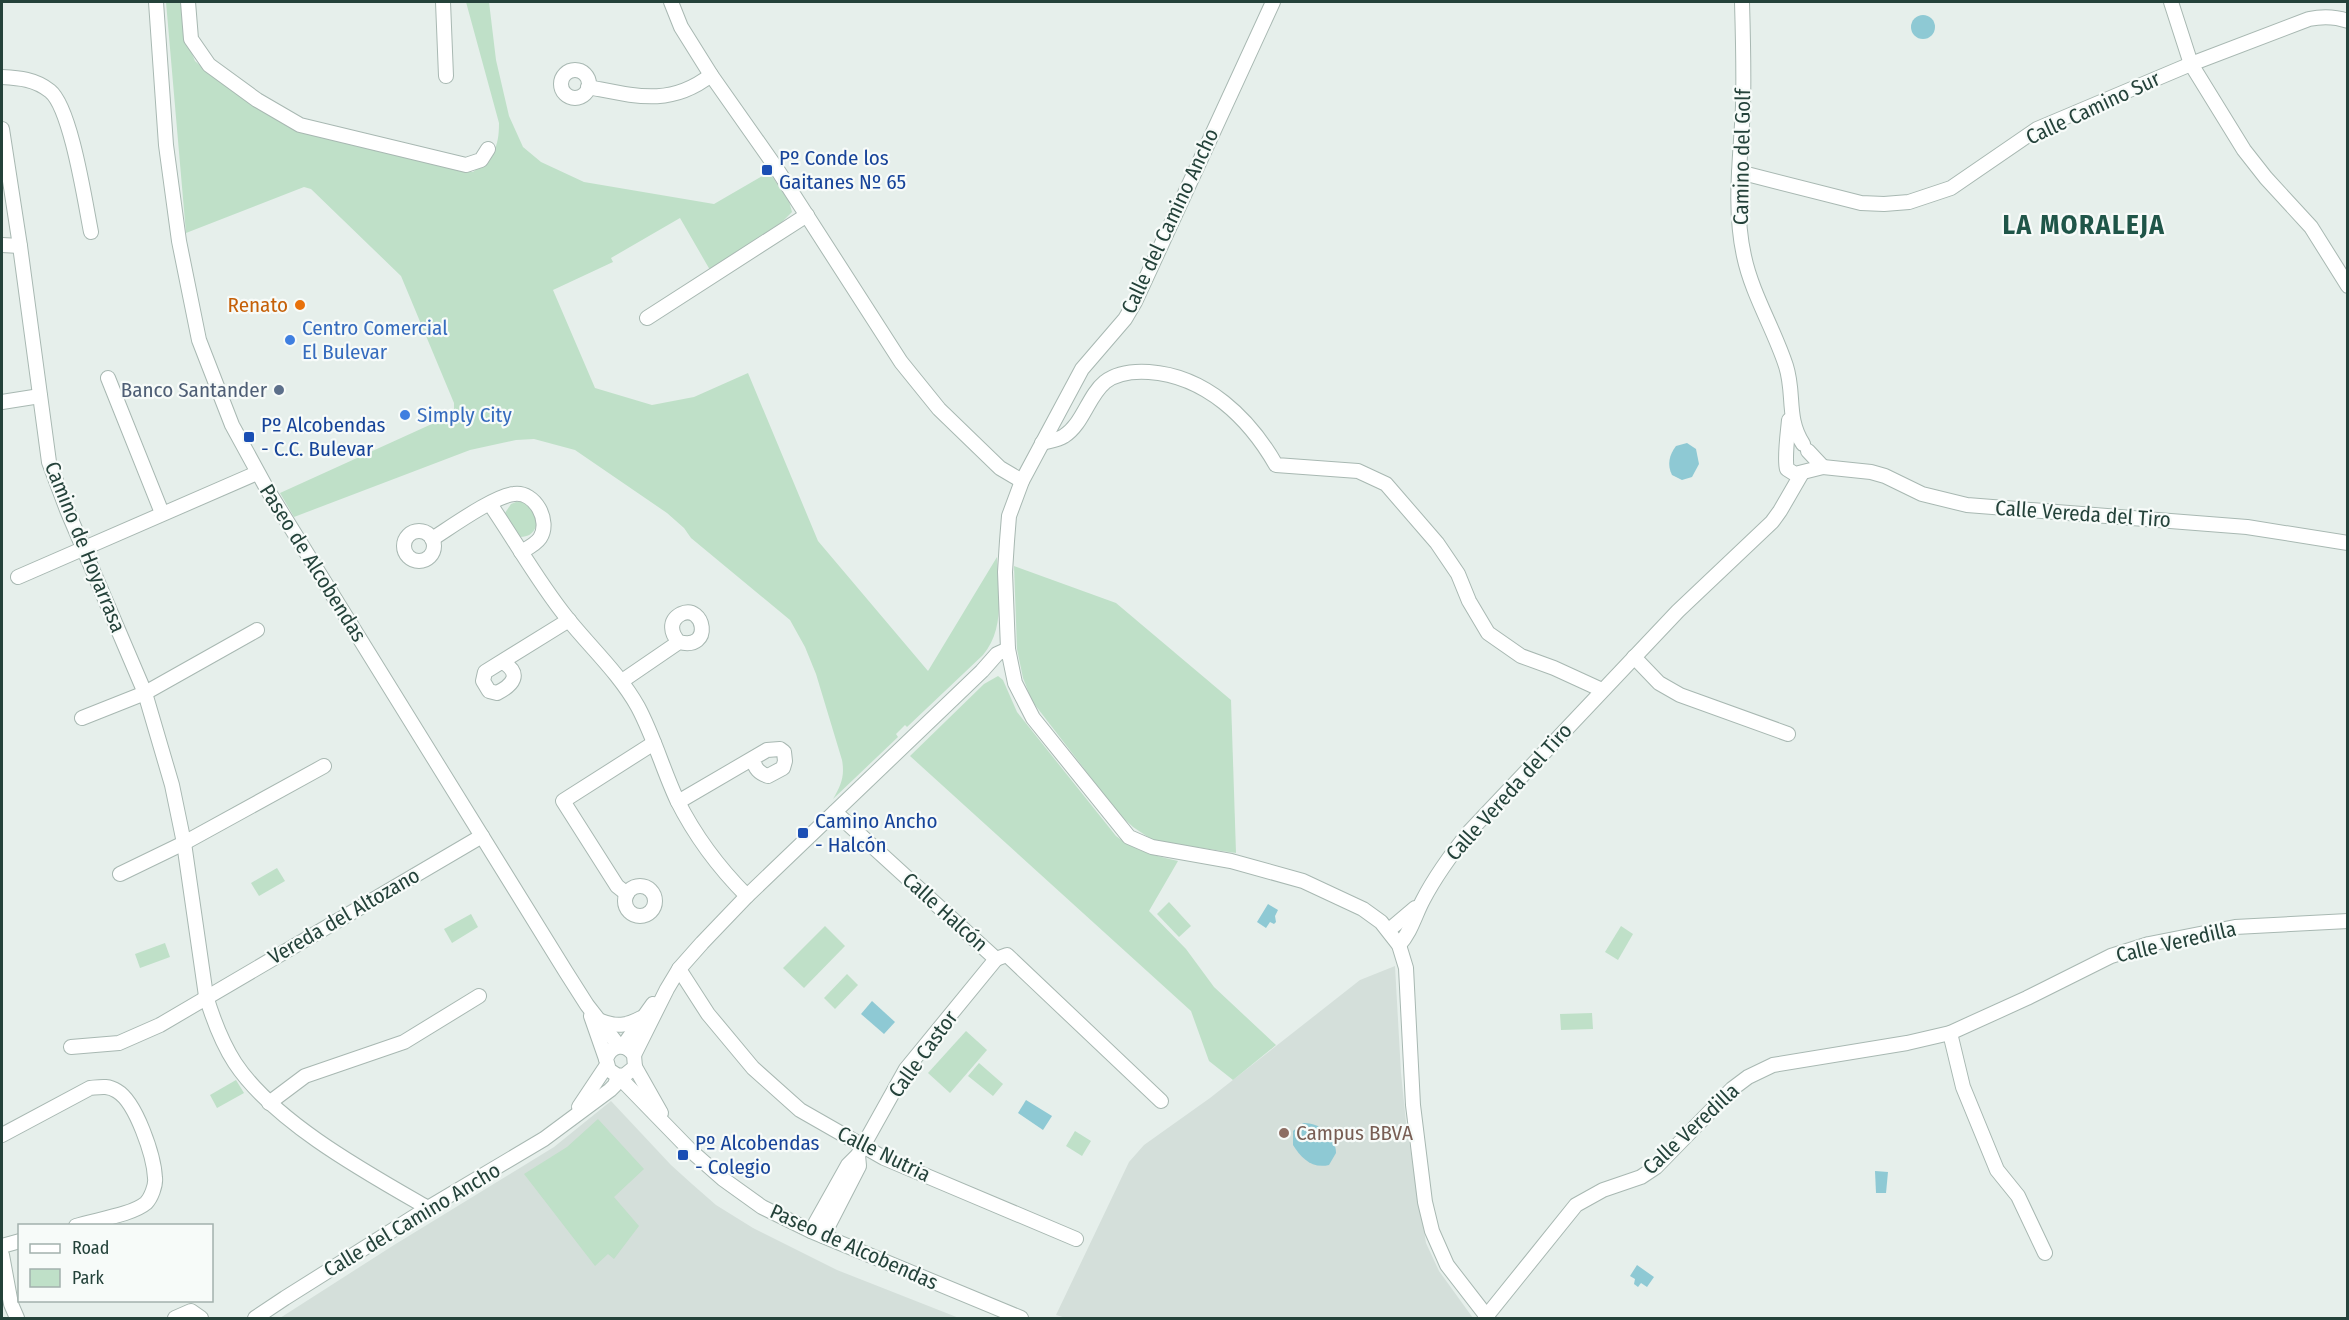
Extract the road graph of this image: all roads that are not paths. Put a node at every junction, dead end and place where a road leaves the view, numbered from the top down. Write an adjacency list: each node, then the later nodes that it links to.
1 (156, 2): 33 (street, Paseo de Alcobendas)
2 (188, 2): 15 (street)
3 (443, 2): 11 (street)
4 (671, 2): 10 (street)
5 (1273, 2): 27 (street, Calle del Camino Ancho)
6 (1742, 2): 16 (street, Camino del Golf)
7 (2171, 2): 9 (street)
8 (2346, 18): 9 (street, Calle Camino Sur)
9 (2191, 64): 16 (street, Calle Camino Sur); 21 (street)
10 (711, 75): 13 (street); 17 (street)
11 (446, 76)
12 (2, 77): 18 (street)
13 (588, 87)
14 (2, 129): 20 (street, Camino de Hoyarrasa)
15 (488, 149)
16 (1739, 172): 26 (street, Camino del Golf)
17 (807, 215): 22 (street); 34 (street)
18 (91, 232)
19 (2, 245): 20 (street)
20 (20, 246): 24 (street, Camino de Hoyarrasa)
21 (2348, 286)
22 (647, 318)
23 (108, 378): 37 (street)
24 (40, 396): 25 (street); 40 (street, Camino de Hoyarrasa)
25 (2, 402)
26 (1791, 409): 28 (street, Camino del Golf); 29 (street, Calle Vereda del Tiro)
27 (1042, 443): 34 (street, Calle del Camino Ancho); 52 (street)
28 (1806, 448): 29 (street); 30 (street); 32 (street)
29 (1788, 449): 31 (street, Calle Vereda del Tiro)
30 (1823, 467): 32 (street, Calle Vereda del Tiro); 39 (street, Calle Vereda del Tiro)
31 (1787, 469): 32 (street, Calle Vereda del Tiro); 35 (street, Calle Vereda del Tiro)
32 (1803, 472): 35 (street, Calle Vereda del Tiro)
33 (257, 473): 37 (street); 61 (street, Paseo de Alcobendas)
34 (1019, 487): 46 (street, Calle del Camino Ancho)
35 (1787, 496): 47 (street, Calle Vereda del Tiro)
36 (490, 504): 38 (street); 41 (street); 41 (street)
37 (162, 513): 40 (street)
38 (432, 539)
39 (2348, 543)
40 (84, 549): 42 (street); 53 (street, Camino de Hoyarrasa)
41 (522, 552): 43 (street)
42 (18, 576)
43 (569, 620): 48 (street); 51 (street)
44 (257, 630): 53 (street)
45 (679, 642): 51 (street)
46 (1008, 649): 49 (street, Calle del Camino Ancho); 50 (street)
47 (1634, 657): 52 (street, Calle Vereda del Tiro); 55 (street)
48 (503, 662)
49 (1010, 665): 50 (street); 68 (street, Calle del Camino Ancho)
50 (982, 671): 60 (street)
51 (622, 681): 56 (street)
52 (1602, 690): 66 (street, Calle Vereda del Tiro)
53 (145, 693): 54 (street); 62 (street, Camino de Hoyarrasa)
54 (82, 718)
55 (1788, 734)
56 (654, 743): 59 (street); 64 (street)
57 (753, 759): 59 (street)
58 (324, 766): 62 (street)
59 (678, 802): 65 (street)
60 (835, 812): 65 (street); 70 (street, Calle Halcón)
61 (482, 836): 73 (street, Vereda del Altozano); 75 (street, Paseo de Alcobendas)
62 (184, 843): 63 (street); 73 (street, Camino de Hoyarrasa)
63 (120, 874)
64 (627, 894)
65 (747, 896): 71 (street)
66 (1423, 900): 68 (street, Calle Vereda del Tiro); 69 (street, Calle Vereda del Tiro)
67 (2348, 921): 78 (street, Calle Veredilla)
68 (1389, 930): 69 (street, Calle del Camino Ancho)
69 (1399, 945): 103 (street, Calle del Camino Ancho)
70 (996, 959): 84 (street, Calle Halcón); 89 (street, Calle Castor)
71 (680, 969): 72 (street); 89 (street, Calle Nutria)
72 (666, 988): 76 (street); 81 (street)
73 (206, 996): 80 (street); 85 (street, Camino de Hoyarrasa)
74 (479, 996): 85 (street)
75 (587, 1005): 77 (street, Paseo de Alcobendas); 82 (street, Paseo de Alcobendas)
76 (641, 1018): 77 (street); 79 (street)
77 (601, 1021): 79 (street, Paseo de Alcobendas)
78 (1950, 1033): 96 (street); 103 (street, Calle Veredilla)
79 (621, 1046): 81 (street); 82 (street)
80 (71, 1047)
81 (634, 1061): 83 (street); 87 (street, Paseo de Alcobendas)
82 (606, 1062): 83 (street); 86 (street, Calle del Camino Ancho)
83 (618, 1076): 86 (street, Calle del Camino Ancho); 87 (street, Paseo de Alcobendas)
84 (1161, 1101)
85 (269, 1103): 90 (street, Camino de Hoyarrasa)
86 (569, 1121): 90 (street, Calle del Camino Ancho)
87 (672, 1130): 92 (street, Paseo de Alcobendas)
88 (2, 1135): 91 (street)
89 (860, 1151): 92 (street, Calle Castor); 93 (street, Calle Nutria)
90 (428, 1208): 101 (street, Calle del Camino Ancho)
91 (83, 1224)
92 (817, 1234): 102 (street, Paseo de Alcobendas)
93 (1076, 1239)
94 (18, 1242): 95 (street)
95 (2, 1246)
96 (2045, 1253)
97 (2, 1255): 98 (street)
98 (17, 1318)
99 (175, 1318): 100 (street)
100 (201, 1318)
101 (255, 1318)
102 (1021, 1318)
103 (1487, 1318)

